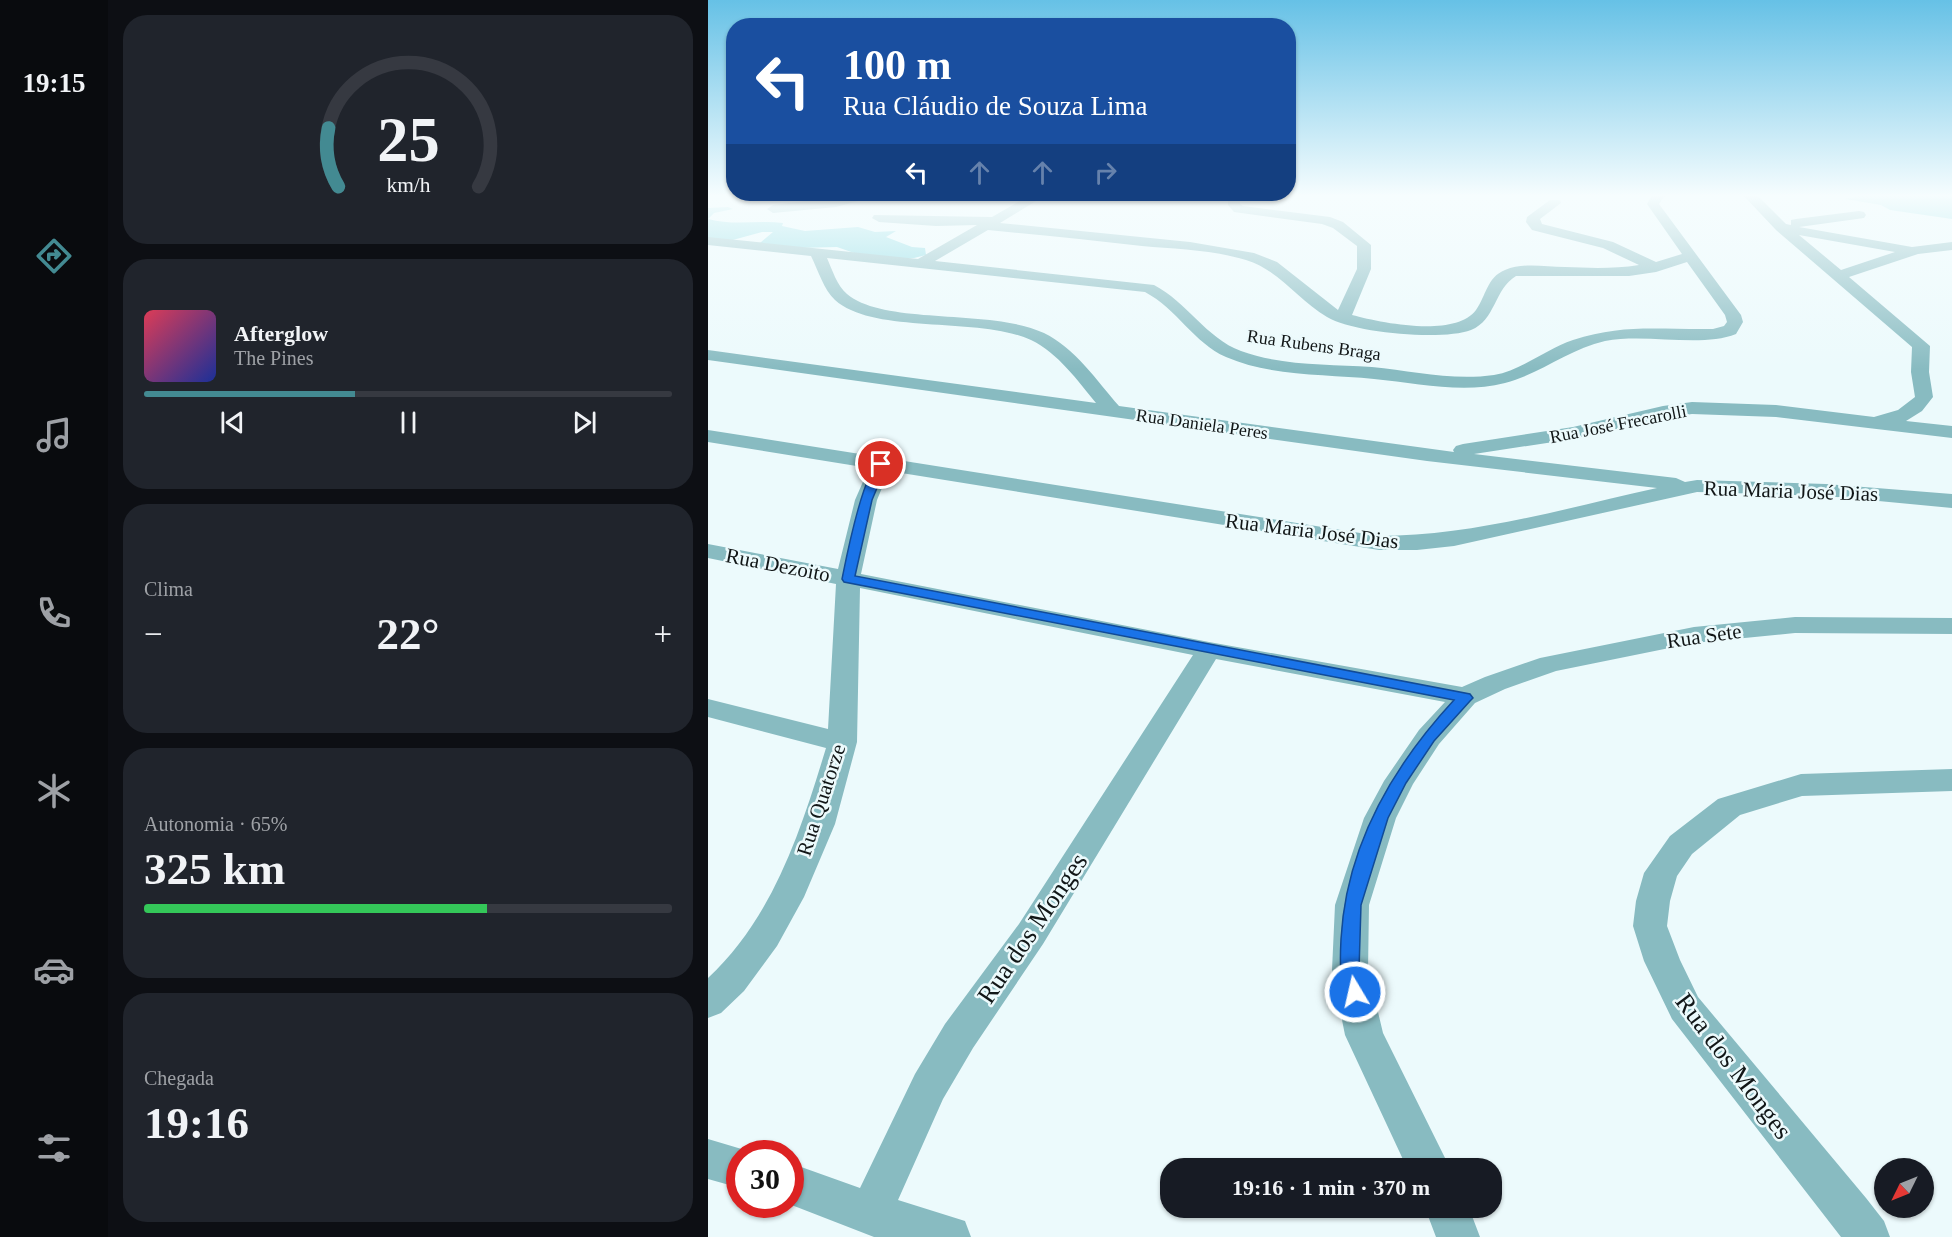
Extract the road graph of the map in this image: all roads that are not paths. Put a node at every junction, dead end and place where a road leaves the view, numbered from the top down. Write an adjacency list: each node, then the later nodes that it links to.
1 (817, 253): 11 (street, Rua Rubens Braga); 17 (street)
2 (939, 253): 11 (street)
3 (1230, 253): 15 (street)
4 (1364, 253): 15 (street)
5 (1625, 253): 13 (street)
6 (1689, 253): 10 (street, Rua Rubens Braga)
7 (1810, 253): 14 (street)
8 (1909, 253): 14 (street)
9 (1918, 253): 12 (street)
10 (1691, 256): 11 (street, Rua Rubens Braga); 13 (street)
11 (921, 263)
12 (1943, 263)
13 (1656, 268): 15 (street)
14 (1837, 276): 18 (street)
15 (1343, 318)
16 (708, 355): 17 (street, Rua Daniela Peres)
17 (1113, 411): 21 (street, Rua Daniela Peres)
18 (1870, 424): 19 (street, Rua José Frecarolli); 21 (street, Rua José Frecarolli)
19 (1952, 432)
20 (708, 436): 22 (street, Rua Maria José Dias)
21 (1427, 455): 23 (street, Rua Daniela Peres)
22 (881, 464): 23 (street, Rua Maria José Dias); 26 (street, Rua Quatorze)
23 (1697, 486): 24 (street, Rua Maria José Dias)
24 (1952, 501)
25 (708, 551): 26 (street, Rua Dezoito)
26 (848, 579): 28 (street, Rua Dezoito); 31 (street, Rua Quatorze)
27 (1952, 626): 29 (street, Rua Sete)
28 (1209, 650): 29 (street, Rua Dezoito); 38 (street, Rua dos Monges)
29 (1465, 698): 34 (street)
30 (708, 708): 31 (street)
31 (842, 742): 33 (street, Rua Quatorze)
32 (1952, 780): 42 (street, Rua dos Monges)
33 (708, 1002)
34 (1424, 1158)
35 (708, 1159): 36 (street)
36 (726, 1164)
37 (804, 1189): 38 (street)
38 (870, 1214): 40 (street)
39 (1451, 1218): 41 (street)
40 (949, 1237)
41 (1458, 1237)
42 (1868, 1237)

